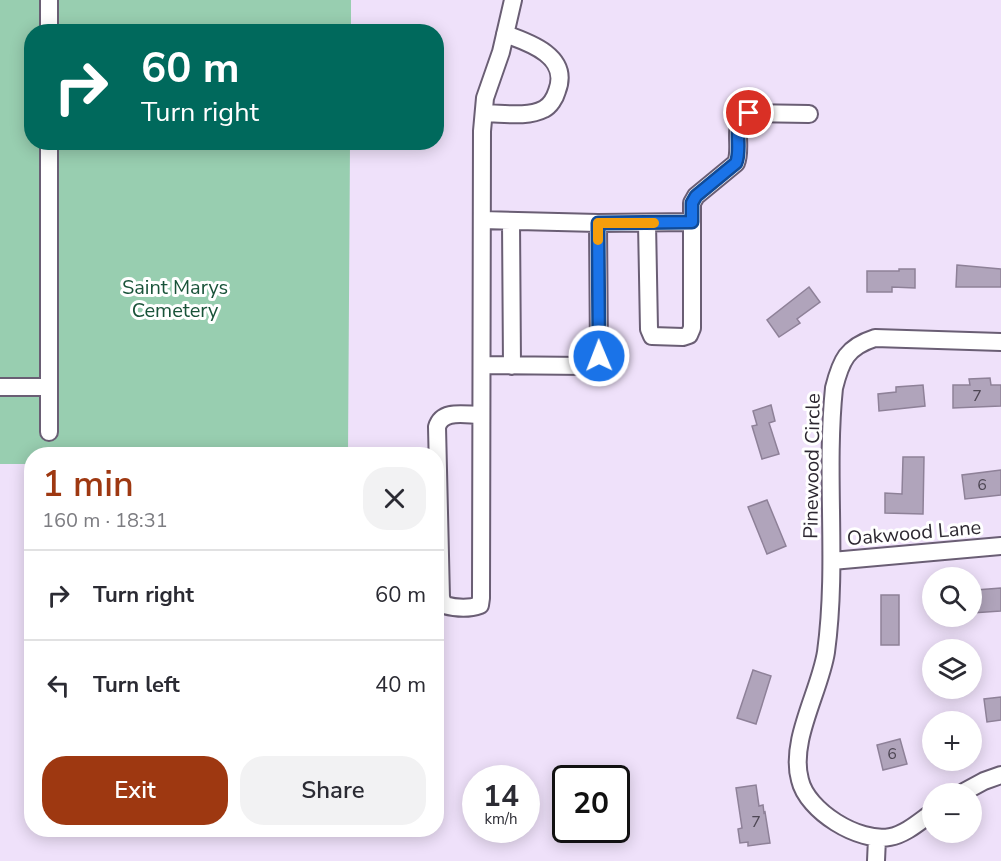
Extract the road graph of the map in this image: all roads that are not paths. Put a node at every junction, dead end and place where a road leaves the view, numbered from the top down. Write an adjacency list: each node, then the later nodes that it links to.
1 (49, 0): 3 (street)
2 (513, 0): 4 (street)
3 (49, 24)
4 (506, 34): 5 (street); 5 (street)
5 (484, 113): 8 (street)
6 (809, 114): 10 (street)
7 (49, 150): 17 (street)
8 (482, 220): 9 (street); 14 (street)
9 (511, 221): 11 (street); 15 (street)
10 (692, 222): 12 (street); 12 (street)
11 (598, 223): 12 (street); 15 (street)
12 (646, 223)
13 (1001, 342): 22 (street, Pinewood Circle)
14 (482, 365): 15 (street); 18 (street)
15 (512, 366)
16 (0, 387): 17 (street)
17 (49, 387): 19 (street)
18 (481, 415): 20 (street); 23 (street)
19 (49, 432)
20 (437, 447)
21 (1001, 546): 22 (street, Oakwood Lane)
22 (832, 561): 27 (street, Pinewood Circle)
23 (444, 604)
24 (1001, 775): 25 (street)
25 (980, 783)
26 (922, 819): 27 (street)
27 (877, 838): 28 (street)
28 (876, 861)

